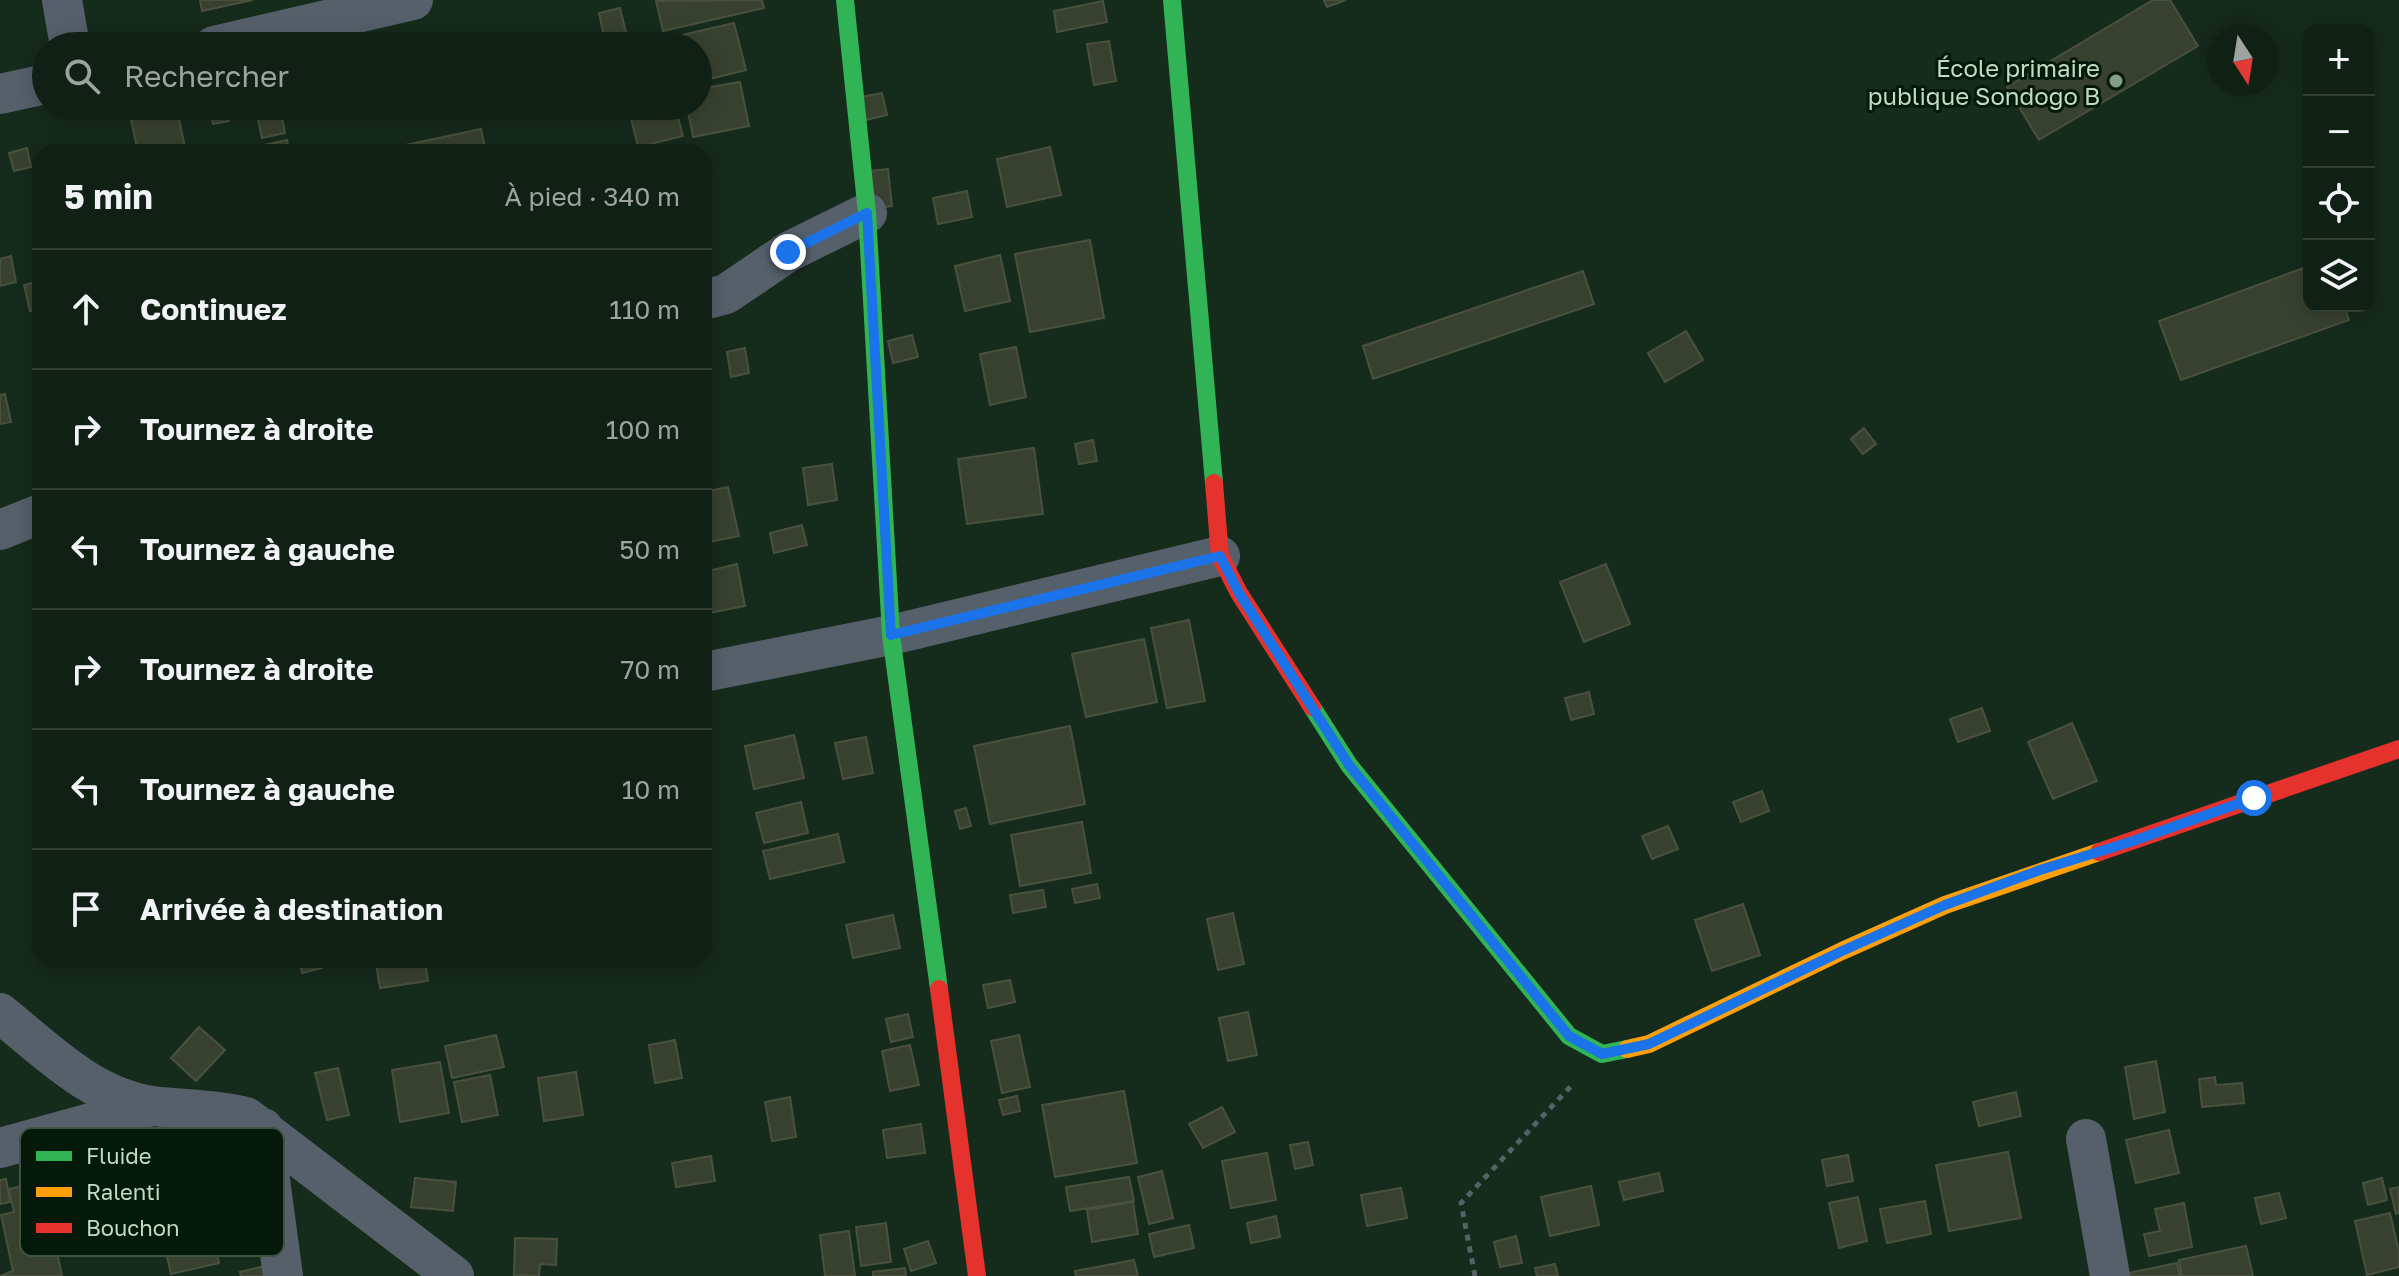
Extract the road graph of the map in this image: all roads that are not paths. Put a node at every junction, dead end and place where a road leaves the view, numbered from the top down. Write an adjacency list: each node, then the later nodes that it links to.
1 (62, 0): 5 (street)
2 (413, 0): 6 (street)
3 (845, 0): 9 (street)
4 (1172, 0): 15 (street)
5 (68, 32)
6 (275, 32)
7 (32, 87): 8 (street)
8 (0, 94)
9 (867, 213): 10 (street); 16 (street)
10 (712, 298)
11 (32, 517): 12 (street)
12 (0, 530)
13 (0, 538): 14 (street)
14 (32, 544)
15 (1220, 556): 16 (street); 18 (street)
16 (891, 635): 17 (street); 30 (street)
17 (712, 670)
18 (2399, 749)
19 (0, 1013): 20 (street)
20 (152, 1106): 21 (street); 22 (street)
21 (72, 1128)
22 (263, 1128)
23 (2086, 1139): 31 (street)
24 (20, 1142): 26 (street)
25 (284, 1144): 29 (street)
26 (0, 1148)
27 (280, 1256): 28 (street)
28 (283, 1276)
29 (454, 1276)
30 (977, 1276)
31 (2110, 1276)

